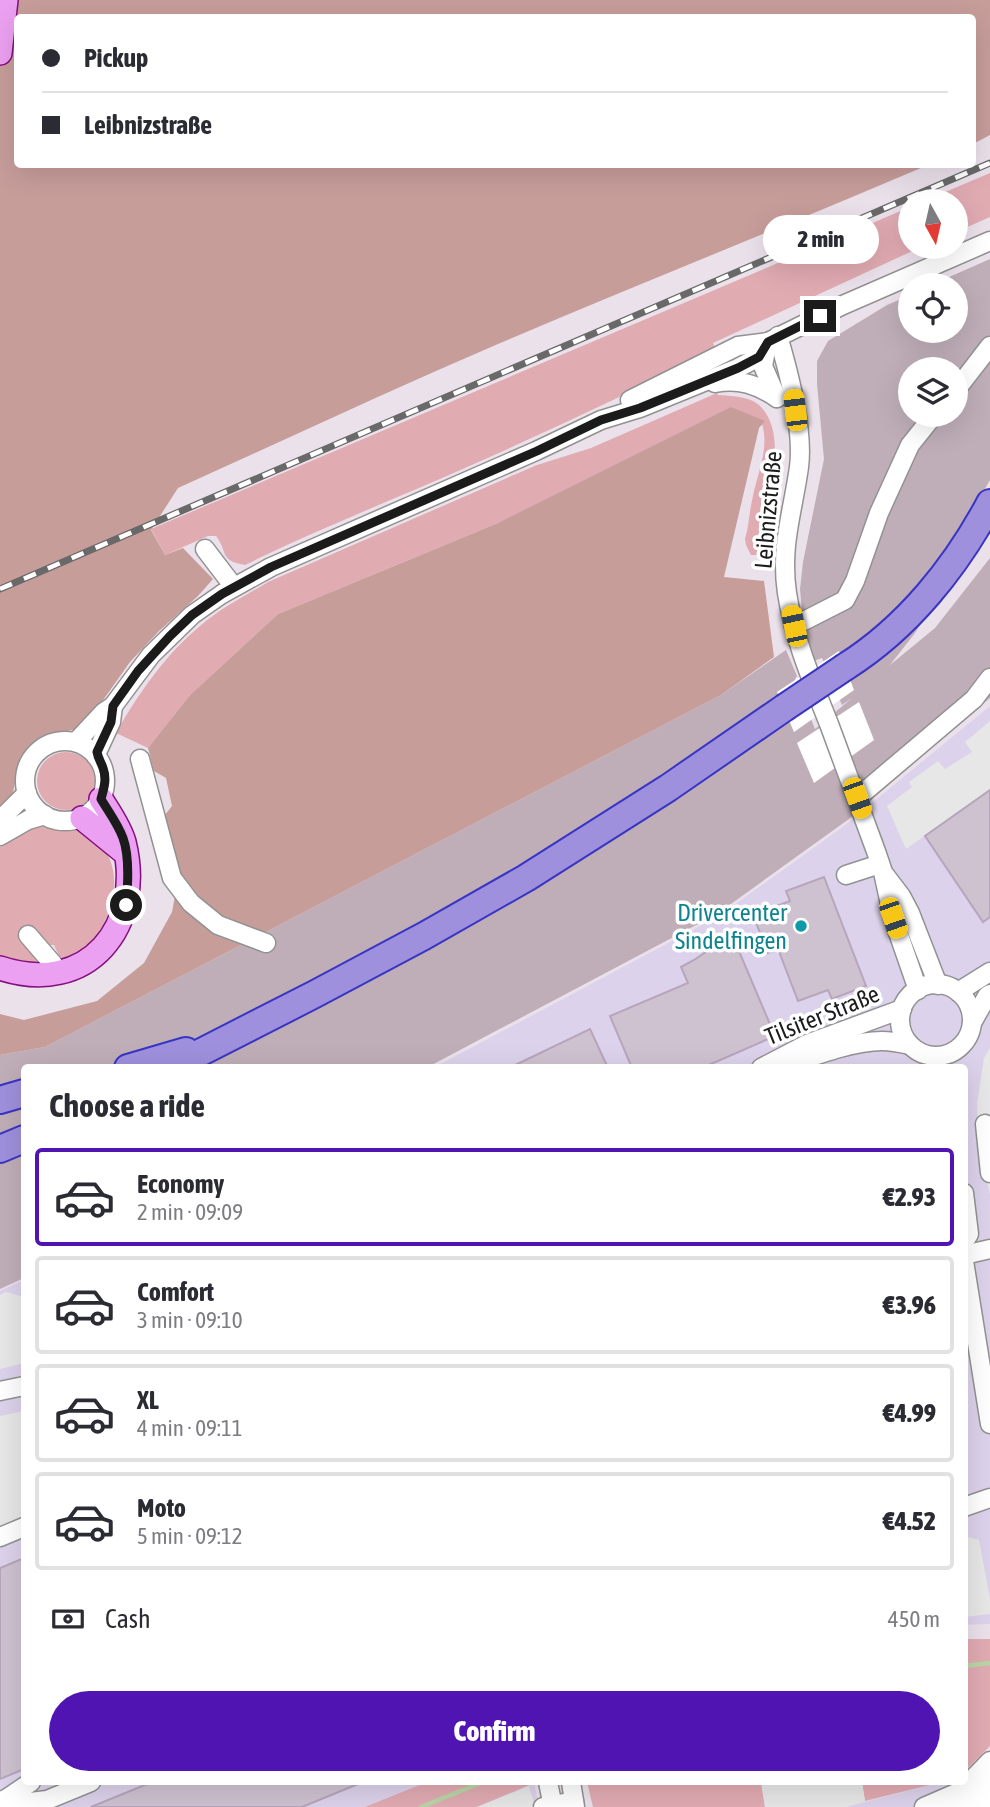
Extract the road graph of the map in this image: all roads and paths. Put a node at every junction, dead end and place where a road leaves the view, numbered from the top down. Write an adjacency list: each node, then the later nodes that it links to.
1 (6, 0): 2 (main road)
2 (0, 53)
3 (990, 240): 4 (street)
4 (773, 339): 7 (street); 8 (street, Leibnizstraße); 9 (street); 11 (street, Leibnizstraße)
5 (990, 346): 6 (street)
6 (968, 374)
7 (678, 392): 8 (street); 9 (street)
8 (778, 398): 11 (street, Leibnizstraße)
9 (601, 420): 15 (street)
10 (924, 427): 16 (street)
11 (798, 430): 16 (street, Leibnizstraße)
12 (990, 503): 17 (highway)
13 (990, 537): 17 (highway)
14 (205, 549): 15 (street)
15 (234, 587): 19 (street)
16 (794, 626): 25 (street, Leibnizstraße)
17 (848, 674): 20 (highway, bridge)
18 (990, 678): 25 (street)
19 (113, 706): 21 (street); 22 (street)
20 (787, 714): 45 (highway); 51 (highway)
21 (76, 742): 22 (street); 24 (street)
22 (96, 756): 26 (street)
23 (140, 759): 35 (street)
24 (27, 793): 27 (street); 29 (street)
25 (857, 798): 32 (street, Leibnizstraße)
26 (101, 799): 28 (street); 31 (main road)
27 (45, 815): 28 (street); 30 (street)
28 (82, 818): 31 (main road)
29 (0, 820)
30 (0, 836)
31 (125, 853): 38 (main road)
32 (882, 868): 33 (street); 39 (street, Leibnizstraße); 40 (street, Leibnizstraße)
33 (846, 875)
34 (29, 935): 38 (street)
35 (266, 943)
36 (0, 968): 38 (main road)
37 (990, 972): 41 (street)
38 (59, 973)
39 (938, 985): 40 (street); 41 (street)
40 (918, 990): 43 (street)
41 (958, 992): 44 (street)
42 (990, 994): 44 (street)
43 (902, 1009): 46 (street); 52 (street, Tilsiter Straße)
44 (972, 1023): 48 (street)
45 (225, 1040): 49 (highway); 50 (highway)
46 (910, 1045): 47 (street); 53 (street, Tilsiter Straße)
47 (930, 1061): 48 (street)
48 (950, 1061)
49 (142, 1064)
50 (178, 1064)
51 (214, 1064)
52 (769, 1064)
53 (792, 1064)
54 (21, 1094): 55 (highway)
55 (0, 1100)
56 (985, 1124): 61 (street)
57 (21, 1140): 58 (highway)
58 (0, 1149)
59 (21, 1157): 60 (highway)
60 (0, 1166)
61 (990, 1173)
62 (990, 1249): 63 (street)
63 (968, 1254)
64 (968, 1291): 67 (street)
65 (21, 1387): 66 (street)
66 (0, 1391)
67 (990, 1424)
68 (990, 1498): 69 (street)
69 (968, 1506)
70 (21, 1528): 71 (street)
71 (0, 1537)
72 (990, 1761): 78 (street)
73 (990, 1781): 78 (street)
74 (26, 1785): 80 (street)
75 (84, 1785): 80 (street)
76 (548, 1785): 82 (street)
77 (571, 1785): 81 (street)
78 (958, 1799): 79 (street); 83 (street)
79 (990, 1799)
80 (3, 1800)
81 (574, 1804): 82 (street)
82 (549, 1806)
83 (924, 1807)

